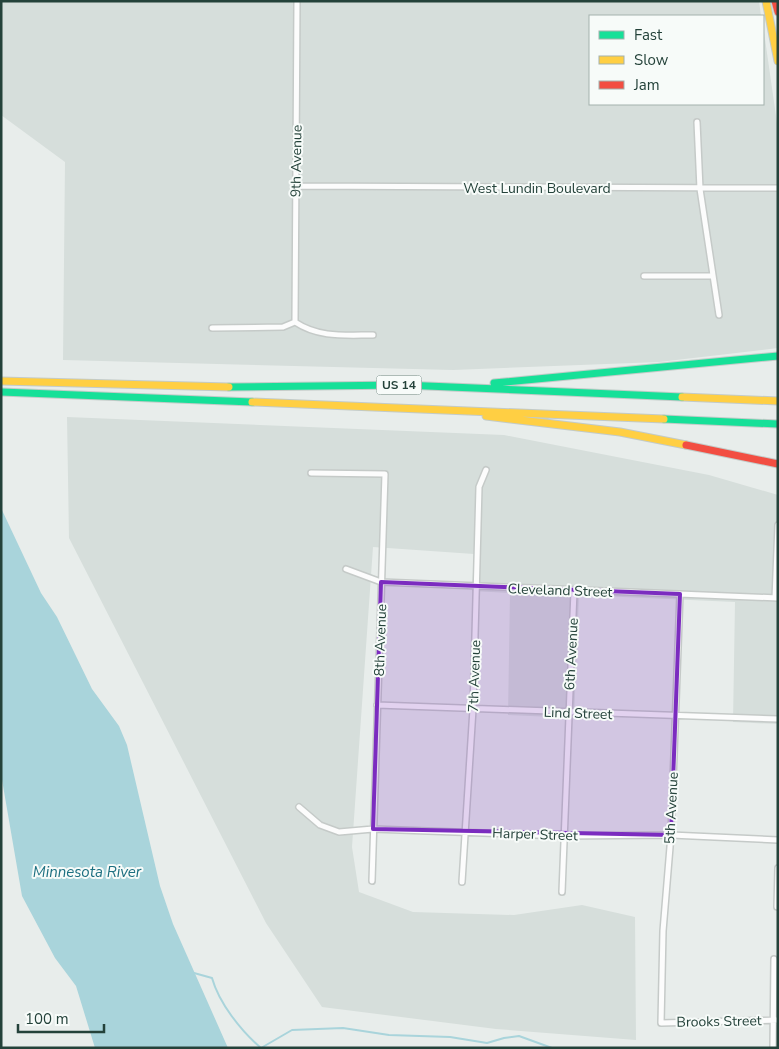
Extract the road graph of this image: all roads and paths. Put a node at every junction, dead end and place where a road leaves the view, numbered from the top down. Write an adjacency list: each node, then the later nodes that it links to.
1 (297, 1): 7 (street, 9th Avenue)
2 (766, 1): 5 (main road)
3 (775, 1): 4 (main road)
4 (778, 12)
5 (778, 61)
6 (697, 122): 9 (street)
7 (296, 186): 9 (street, West Lundin Boulevard); 13 (street, 9th Avenue)
8 (778, 188): 9 (street, West Lundin Boulevard)
9 (700, 189): 11 (street)
10 (644, 276): 11 (street)
11 (713, 276): 12 (street)
12 (719, 315)
13 (295, 322): 14 (street); 15 (street)
14 (212, 328)
15 (373, 336)
16 (778, 356): 18 (main road)
17 (1, 381): 18 (main road, US 14)
18 (403, 385): 20 (main road, US 14)
19 (1, 392): 21 (main road, US 14)
20 (778, 401)
21 (446, 409): 22 (main road, US 14); 23 (main road)
22 (778, 424)
23 (778, 464)
24 (486, 470): 29 (street, 7th Avenue)
25 (312, 473): 28 (street, 8th Avenue)
26 (778, 525): 32 (street)
27 (346, 569): 28 (street, Cleveland Street)
28 (382, 582): 29 (street, Cleveland Street); 33 (street, 8th Avenue)
29 (476, 587): 30 (street, Cleveland Street); 34 (street, 7th Avenue)
30 (574, 591): 31 (street, Cleveland Street); 35 (street, 6th Avenue)
31 (680, 594): 32 (street, Cleveland Street); 36 (street, 5th Avenue)
32 (776, 598)
33 (377, 705): 34 (street, Lind Street); 39 (street, 8th Avenue)
34 (473, 709): 35 (street, Lind Street); 40 (street, 7th Avenue)
35 (568, 712): 36 (street, Lind Street); 41 (street, 6th Avenue)
36 (675, 716): 37 (street, Lind Street); 42 (street, 5th Avenue)
37 (778, 719)
38 (299, 807): 39 (street, Harper Street)
39 (373, 829): 40 (street, Harper Street); 45 (street, 8th Avenue)
40 (466, 831): 41 (street, Harper Street); 46 (street, 7th Avenue)
41 (563, 836): 42 (street, Harper Street); 47 (street, 6th Avenue)
42 (671, 836): 43 (street, Harper Street); 51 (street, 5th Avenue)
43 (778, 840)
44 (778, 868): 48 (street)
45 (372, 881)
46 (462, 882)
47 (562, 892)
48 (777, 907)
49 (774, 959): 50 (street)
50 (776, 1020): 51 (street, Brooks Street); 52 (street)
51 (661, 1023)
52 (773, 1048)

